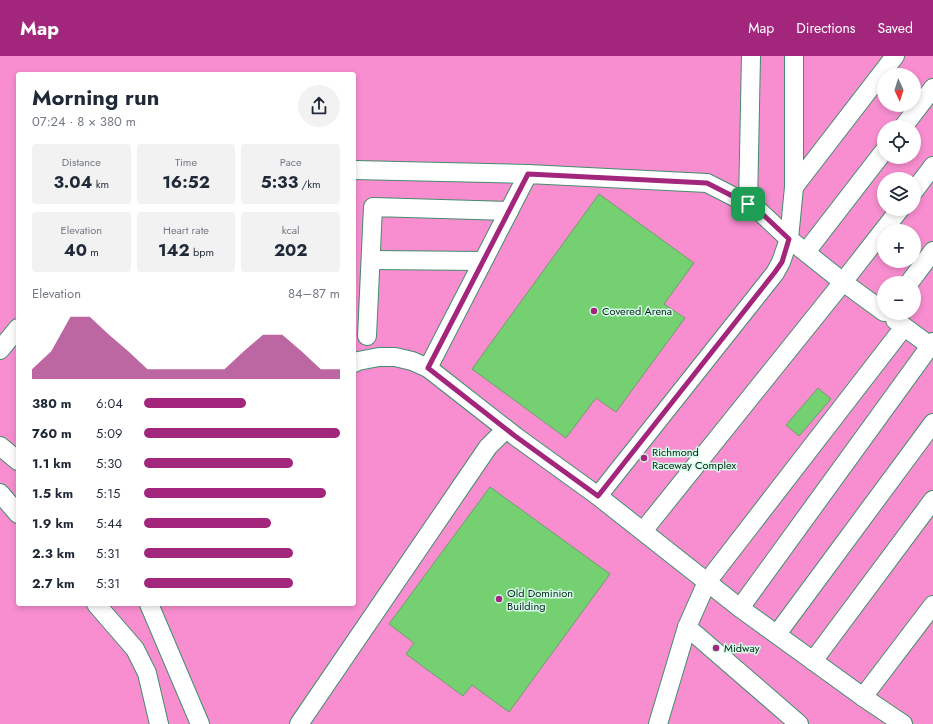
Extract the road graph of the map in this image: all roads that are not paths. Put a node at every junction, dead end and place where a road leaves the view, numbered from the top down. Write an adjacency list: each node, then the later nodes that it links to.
1 (751, 56): 12 (street)
2 (794, 56): 11 (street)
3 (894, 56): 11 (street)
4 (933, 88): 5 (street)
5 (908, 120)
6 (877, 160): 17 (street)
7 (933, 166): 10 (street)
8 (356, 170): 9 (street)
9 (528, 174): 12 (street); 13 (street)
10 (921, 182)
11 (794, 187): 15 (street)
12 (748, 204): 15 (street)
13 (509, 211): 18 (street); 19 (street)
14 (895, 216): 21 (street)
15 (789, 239): 17 (street); 37 (street)
16 (933, 251): 20 (street)
17 (806, 252): 21 (street)
18 (370, 260): 19 (street); 26 (street)
19 (483, 261): 31 (street)
20 (914, 276)
21 (843, 282): 22 (street); 40 (street)
22 (877, 307)
23 (895, 320): 24 (street)
24 (904, 327): 27 (street); 41 (street)
25 (16, 330): 28 (street)
26 (361, 331): 29 (street)
27 (932, 345): 45 (street)
28 (0, 350)
29 (395, 357): 30 (street); 31 (street)
30 (356, 362)
31 (428, 368): 33 (street)
32 (933, 423): 47 (street)
33 (506, 429): 37 (street); 52 (street)
34 (0, 446): 35 (street)
35 (16, 460)
36 (0, 493): 39 (street)
37 (598, 496): 40 (street)
38 (933, 500): 48 (street)
39 (16, 512)
40 (643, 531): 41 (street)
41 (706, 582): 45 (street); 46 (street)
42 (933, 605): 49 (street)
43 (98, 606): 50 (street)
44 (150, 606): 51 (street)
45 (740, 608): 47 (street)
46 (687, 628): 53 (street); 54 (street)
47 (777, 634): 48 (street)
48 (814, 661): 49 (street)
49 (863, 698): 55 (street)
50 (159, 724)
51 (200, 724)
52 (299, 724)
53 (658, 724)
54 (799, 724)
55 (903, 724)

